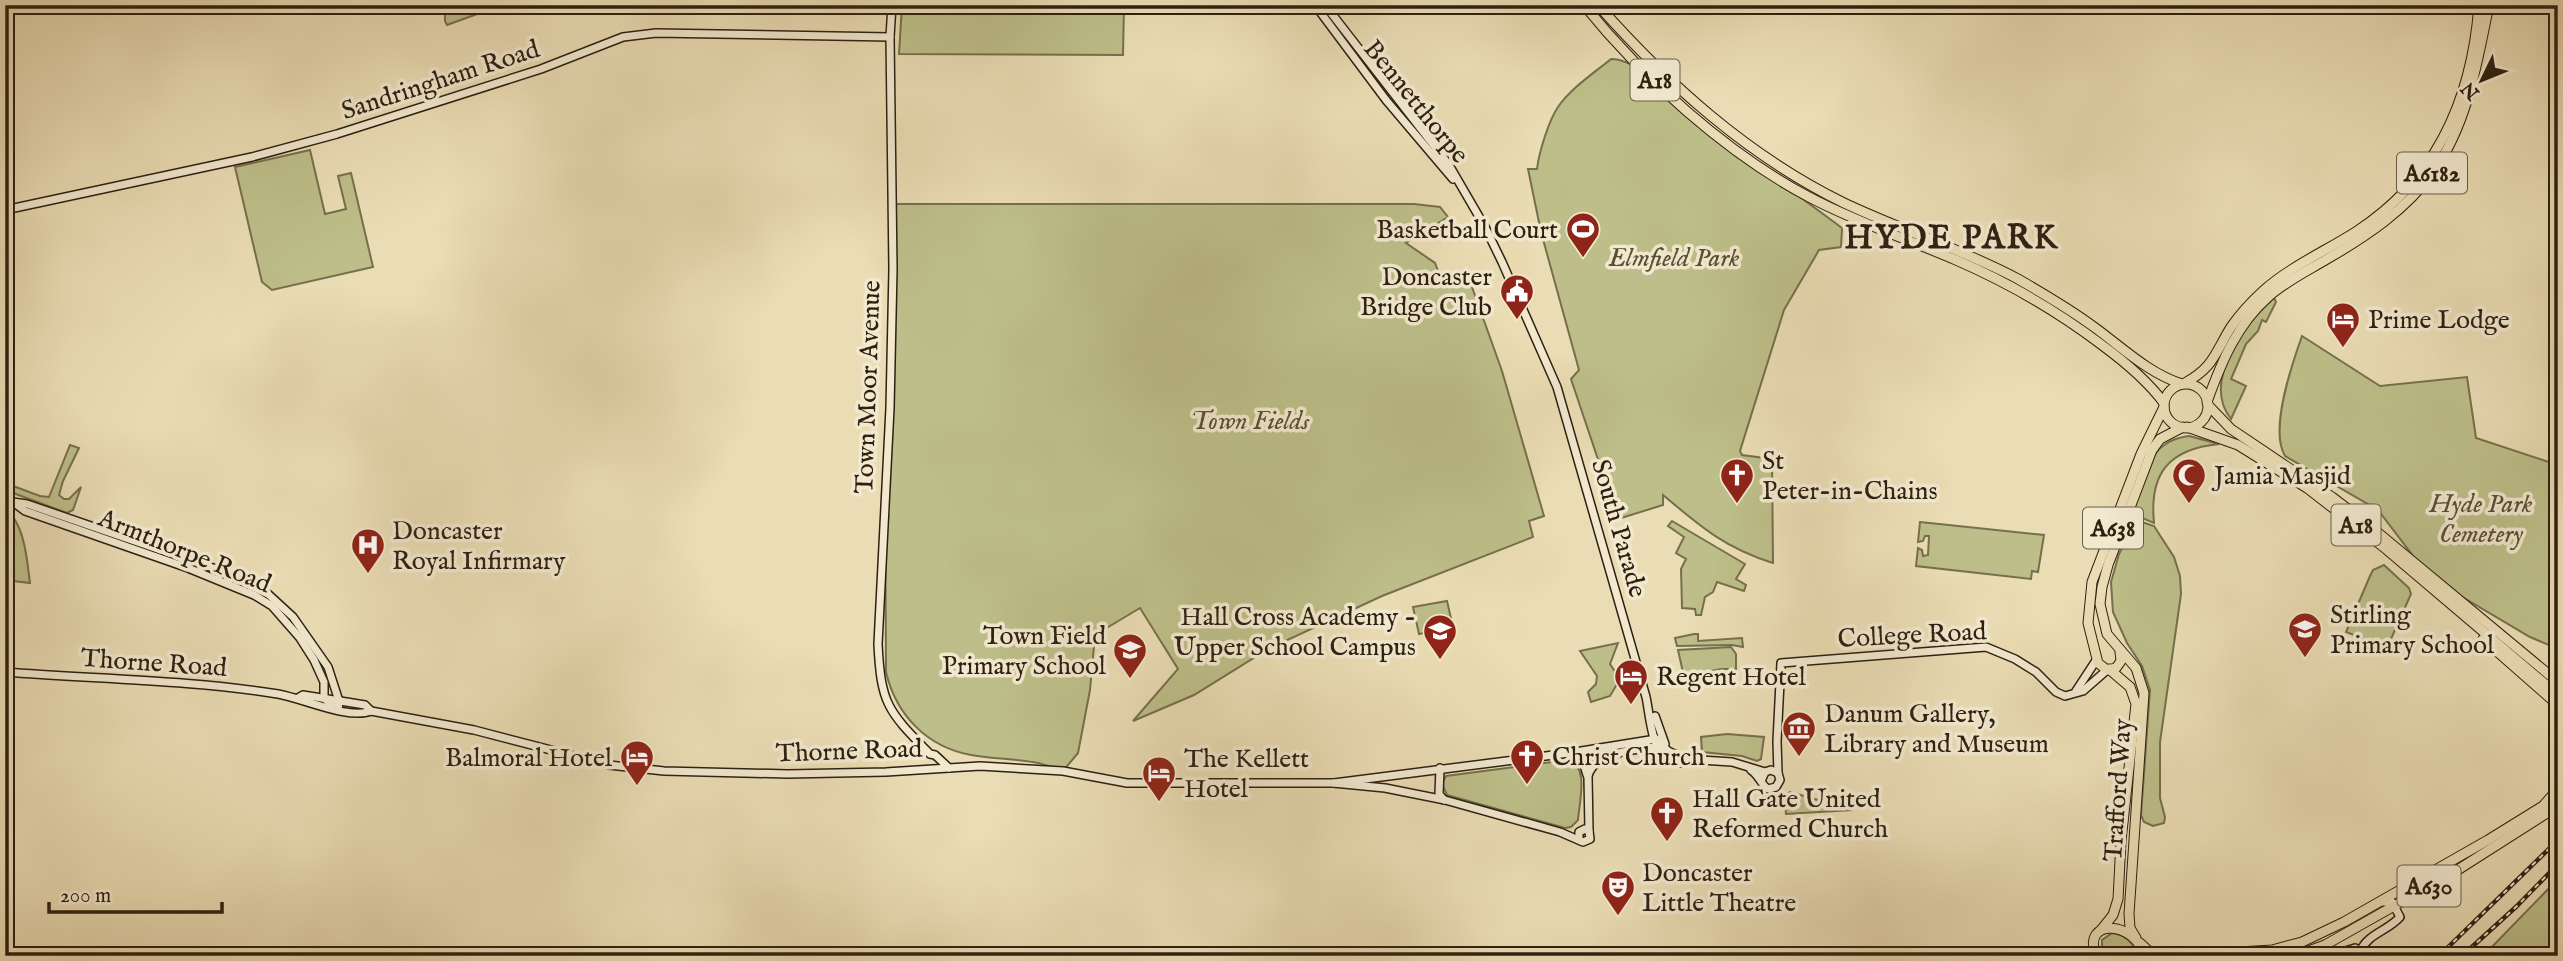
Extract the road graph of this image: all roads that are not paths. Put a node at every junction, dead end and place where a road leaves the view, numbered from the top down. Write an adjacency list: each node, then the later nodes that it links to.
1 (892, 5): 8 (street, Town Moor Avenue)
2 (1315, 5): 9 (street, Bennetthorpe)
3 (1325, 5): 9 (street, Bennetthorpe)
4 (1584, 5): 14 (highway, A18)
5 (1598, 5): 12 (highway, A18)
6 (2479, 5): 12 (highway, A6182)
7 (2489, 5): 13 (highway, A6182)
8 (890, 37): 10 (street, Sandringham Road); 34 (street, Town Moor Avenue)
9 (1463, 190): 11 (street, Bennetthorpe)
10 (5, 210)
11 (1551, 371): 31 (street, South Parade)
12 (2184, 384): 13 (highway); 14 (highway)
13 (2208, 404): 15 (highway); 22 (highway, A18)
14 (2164, 405): 15 (highway); 19 (highway, Trafford Way / A638)
15 (2185, 427): 17 (highway, A18); 18 (highway, Trafford Way / A638)
16 (9, 502): 26 (street, Armthorpe Road); 27 (street, Armthorpe Road)
17 (2426, 582): 24 (highway, A18); 28 (highway, A18)
18 (2119, 650): 19 (highway); 20 (highway); 53 (highway, Trafford Way / A638)
19 (2097, 657): 20 (highway, Trafford Way / A638); 23 (street)
20 (2108, 669): 23 (street); 52 (highway, Trafford Way / A638)
21 (5, 673): 25 (street, Thorne Road)
22 (2558, 682)
23 (2074, 695): 32 (street, College Road)
24 (2558, 695)
25 (298, 698): 26 (street, Thorne Road); 29 (street, Thorne Road)
26 (324, 698): 27 (street, Thorne Road); 29 (street)
27 (339, 701): 29 (street, Armthorpe Road); 30 (street, Thorne Road)
28 (2558, 705)
29 (338, 710): 30 (street, Thorne Road)
30 (371, 711): 37 (street, Thorne Road)
31 (1659, 741): 33 (street, Thorne Road); 35 (street); 35 (street); 42 (street)
32 (1777, 741): 40 (street); 41 (street)
33 (1569, 753): 39 (street, Thorne Road); 42 (street)
34 (930, 754): 37 (street); 38 (street, Town Moor Avenue)
35 (1697, 761): 36 (street)
36 (1741, 765): 40 (street); 43 (street)
37 (931, 768): 38 (street, Thorne Road)
38 (949, 768): 44 (street, Thorne Road)
39 (1440, 768): 44 (street, Thorne Road); 46 (street)
40 (1766, 771): 41 (street); 43 (street)
41 (1778, 774): 43 (street)
42 (1588, 776): 46 (street, Thorne Road)
43 (1761, 781)
44 (1333, 783): 46 (street, Thorne Road)
45 (2558, 789): 49 (highway, A630)
46 (1445, 800)
47 (2558, 806): 48 (highway, A630)
48 (2408, 897): 50 (highway, A630); 51 (street)
49 (2376, 903): 50 (street); 55 (highway, A630)
50 (2394, 905): 51 (street); 60 (highway, A630)
51 (2400, 917): 54 (street)
52 (2101, 930): 53 (highway); 56 (highway, A638)
53 (2138, 940): 57 (highway, A638); 58 (highway)
54 (2364, 953): 61 (street)
55 (2225, 954): 59 (highway, A630)
56 (2096, 956)
57 (2144, 956)
58 (2162, 956)
59 (2174, 956)
60 (2295, 956)
61 (2330, 956)

